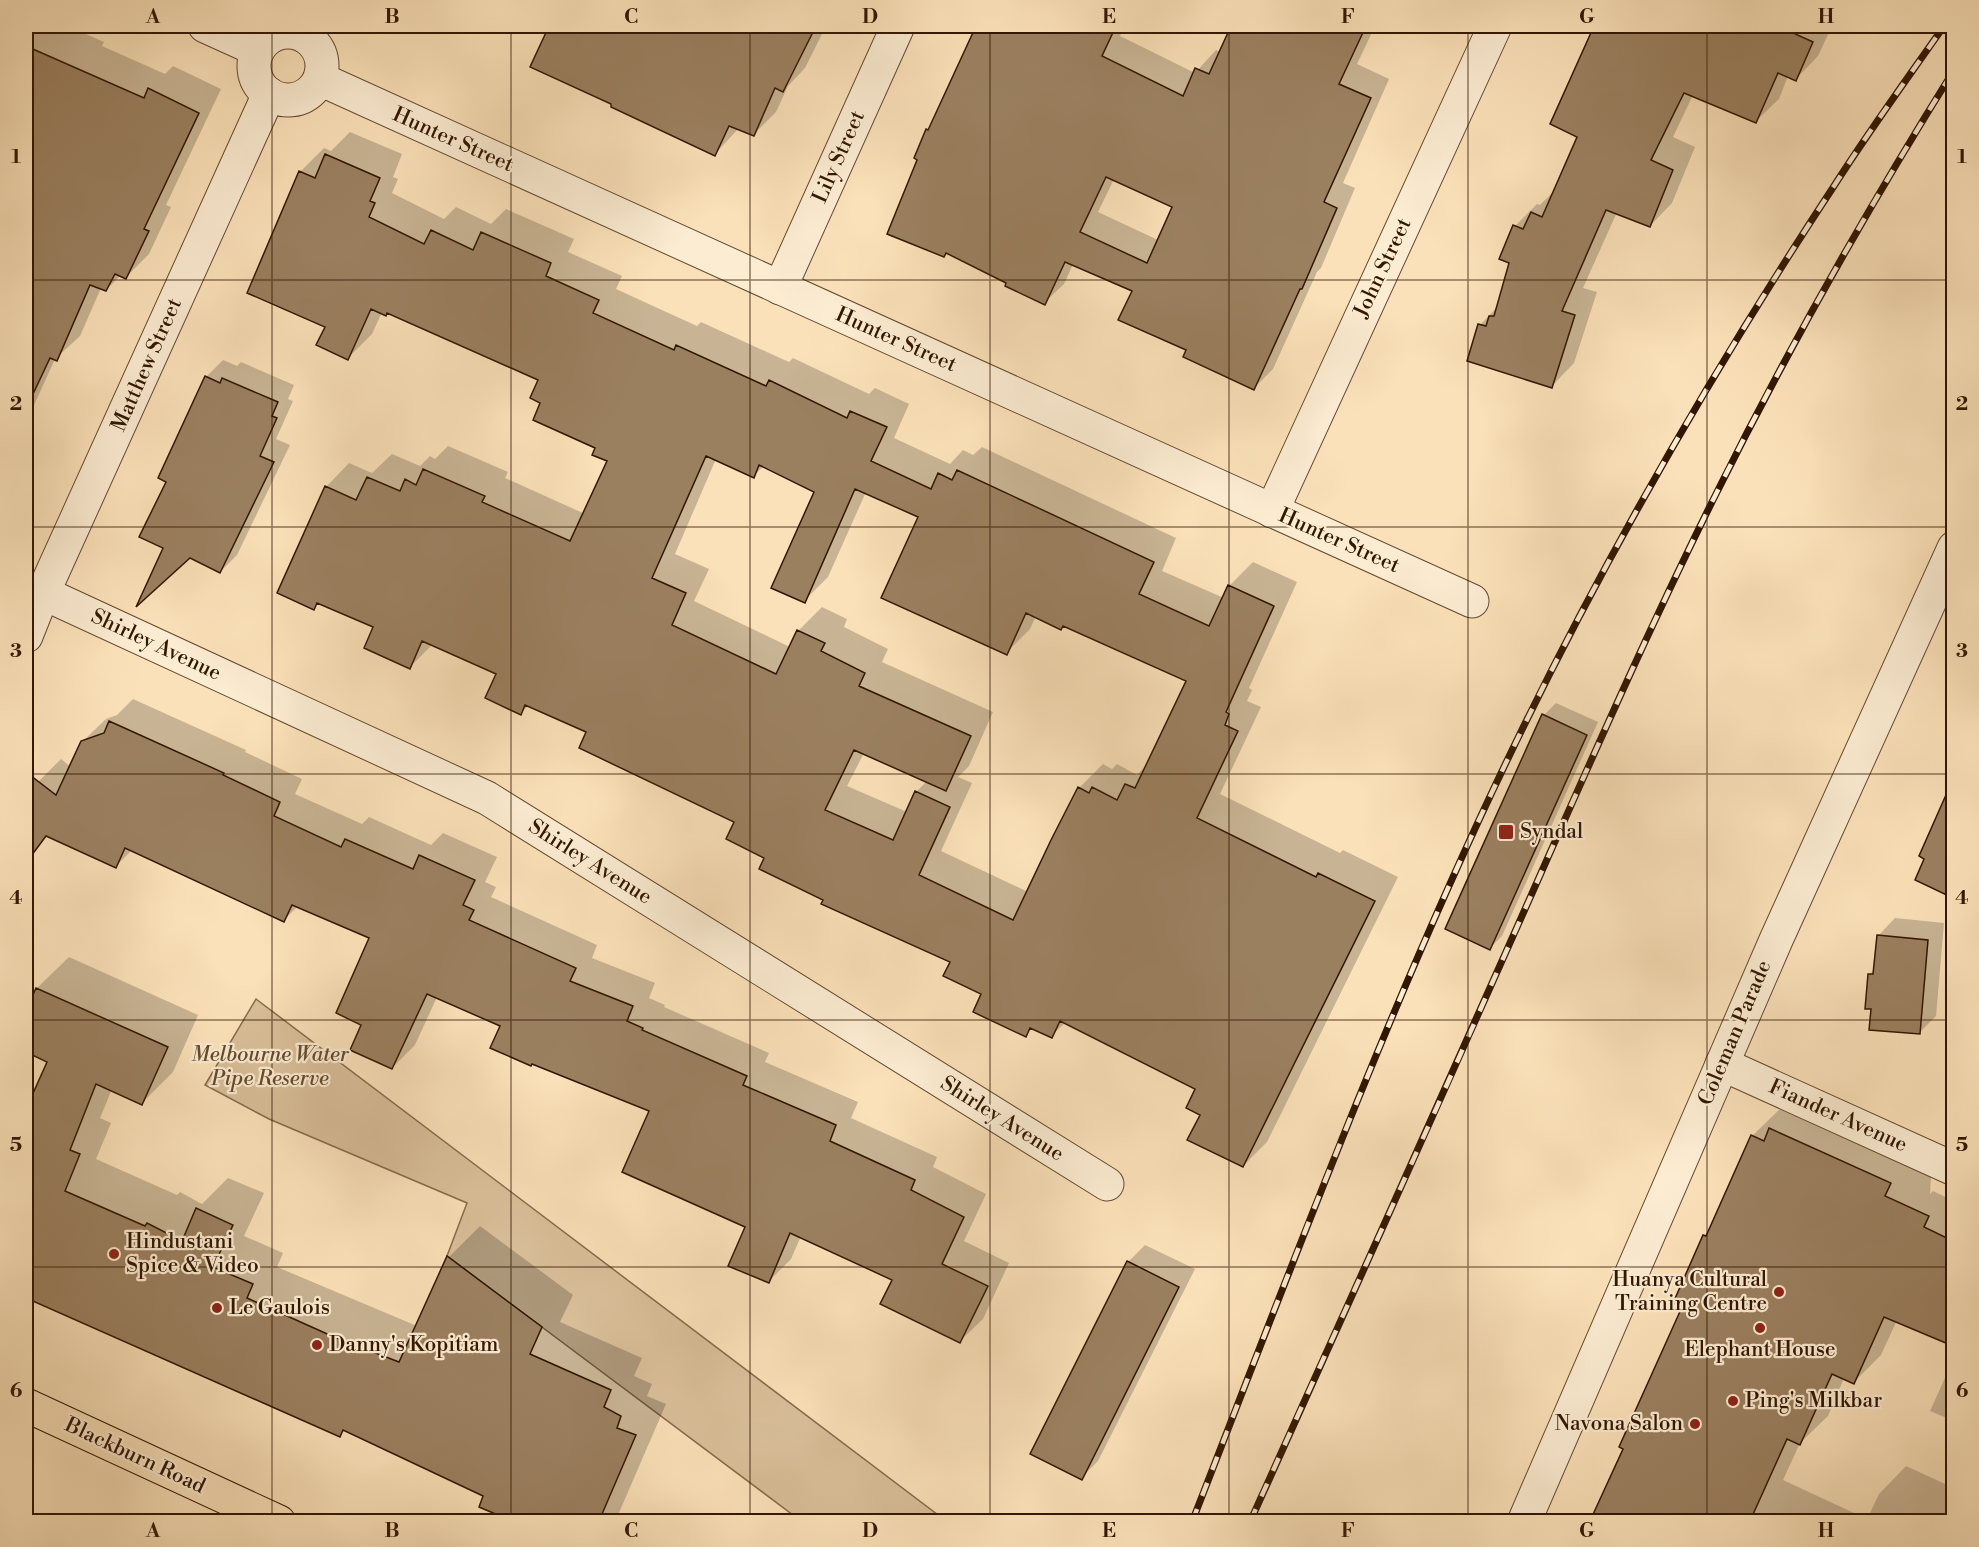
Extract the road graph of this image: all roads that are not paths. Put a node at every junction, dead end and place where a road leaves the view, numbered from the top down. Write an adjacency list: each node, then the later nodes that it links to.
1 (205, 26): 5 (street)
2 (898, 26): 8 (street, Lily Street)
3 (1495, 26): 9 (street, John Street)
4 (298, 29): 5 (street); 6 (street)
5 (258, 50): 7 (street)
6 (320, 79): 7 (street); 8 (street, Hunter Street)
7 (269, 94): 11 (street, Matthew Street)
8 (780, 288): 9 (street, Hunter Street)
9 (1272, 511): 12 (street, Hunter Street)
10 (1953, 548): 14 (street, Coleman Parade)
11 (43, 592): 13 (street, Matthew Street); 16 (street, Shirley Avenue)
12 (1472, 601)
13 (26, 636)
14 (1722, 1064): 15 (street, Fiander Avenue); 19 (street, Coleman Parade)
15 (1953, 1169)
16 (1107, 1184)
17 (26, 1405): 18 (main road, Blackburn Road)
18 (279, 1521)
19 (1524, 1521)

